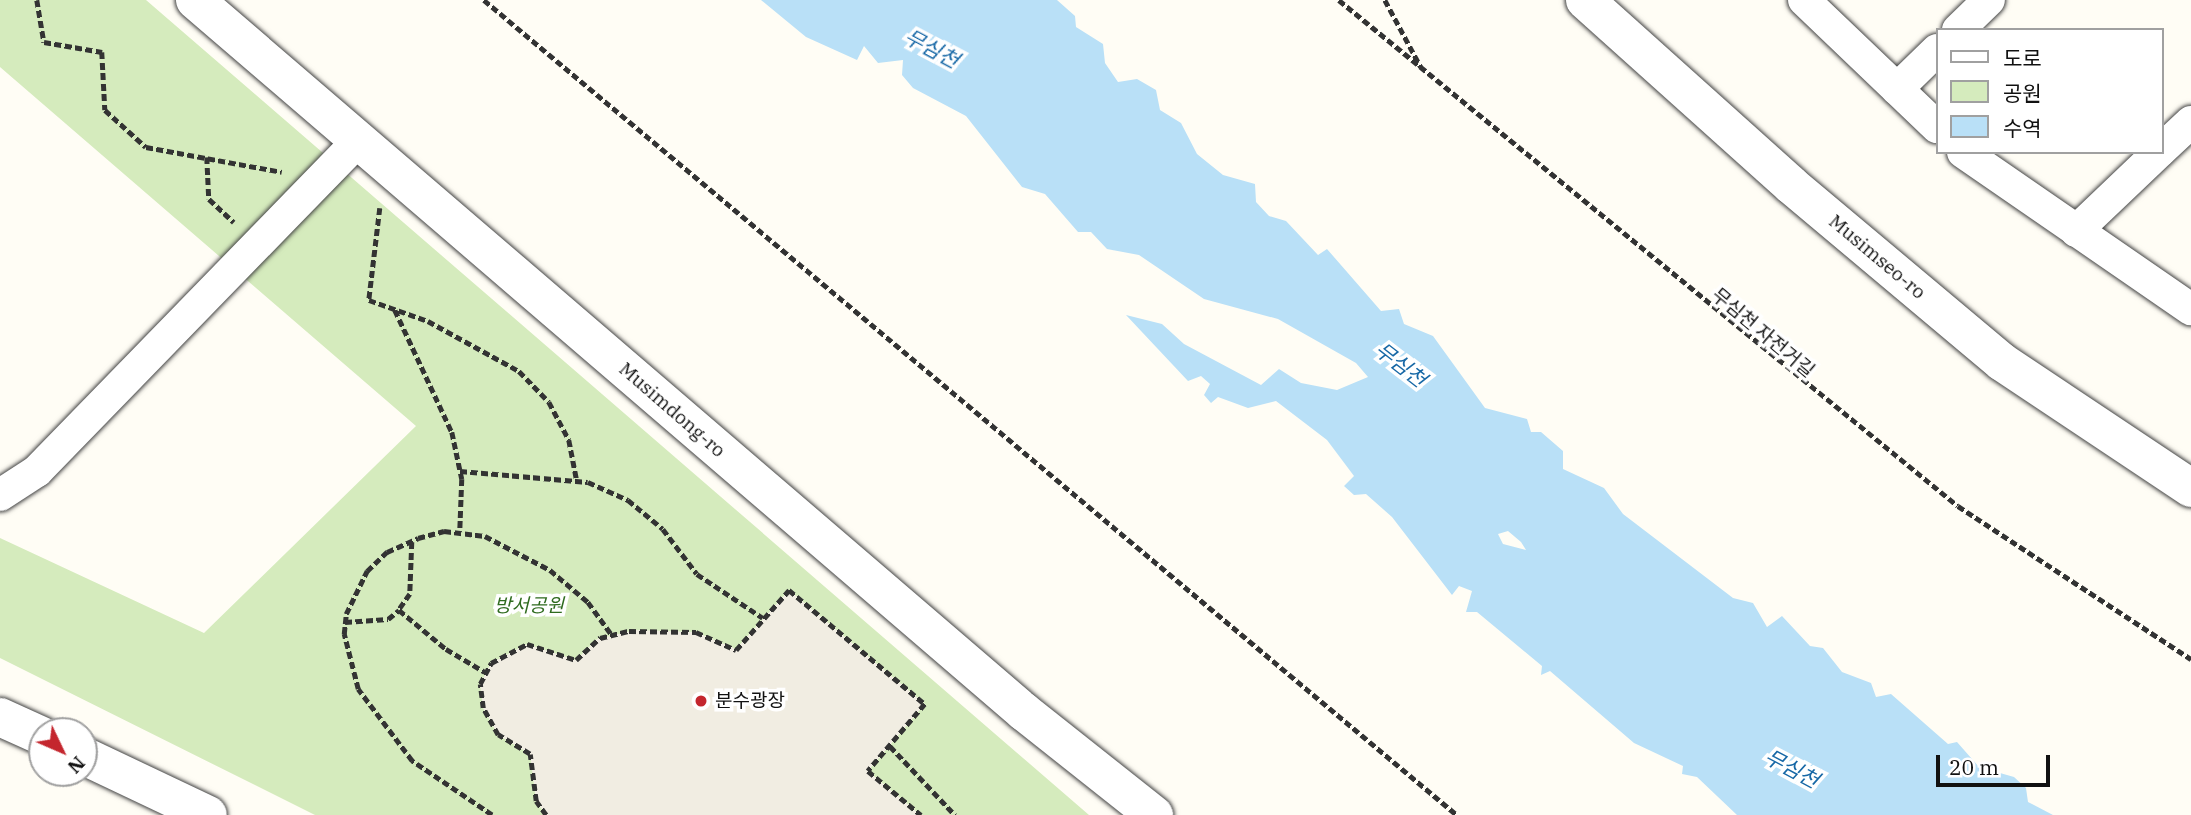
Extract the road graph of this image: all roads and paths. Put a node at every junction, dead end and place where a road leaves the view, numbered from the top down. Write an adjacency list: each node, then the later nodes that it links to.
1 (37, 0): 19 (path)
2 (195, 0): 15 (street, Musimdong-ro)
3 (484, 0): 48 (path)
4 (1339, 0): 11 (path, 무심천 자전거길)
5 (1385, 0): 11 (path)
6 (1585, 0): 28 (street, Musimseo-ro)
7 (1804, 0): 12 (street)
8 (1989, 0): 9 (street)
9 (1960, 28)
10 (1936, 51): 12 (street)
11 (1421, 68): 36 (path, 무심천 자전거길)
12 (1897, 89): 14 (street)
13 (2191, 122): 16 (street)
14 (1936, 126)
15 (358, 141): 20 (street); 47 (street, Musimdong-ro)
16 (2163, 148)
17 (1966, 154): 22 (street)
18 (2157, 154): 22 (street)
19 (207, 157): 20 (path); 23 (path)
20 (314, 186): 23 (street)
21 (381, 201): 24 (path)
22 (2076, 231): 25 (street)
23 (258, 244): 29 (street)
24 (395, 309): 26 (path); 27 (path)
25 (2191, 309)
26 (460, 471): 27 (path); 30 (path)
27 (577, 481): 33 (path)
28 (2191, 488)
29 (0, 495)
30 (460, 532): 31 (path); 35 (path)
31 (412, 541): 32 (path); 34 (path)
32 (399, 610): 34 (path); 37 (path)
33 (764, 618): 37 (path); 45 (path)
34 (345, 622): 43 (path)
35 (611, 634)
36 (2191, 659)
37 (485, 672): 44 (path)
38 (0, 717): 39 (street)
39 (28, 730)
40 (890, 746): 46 (path)
41 (98, 763): 42 (street)
42 (208, 815)
43 (492, 815)
44 (546, 815)
45 (921, 815)
46 (955, 815)
47 (1154, 815)
48 (1457, 815)

